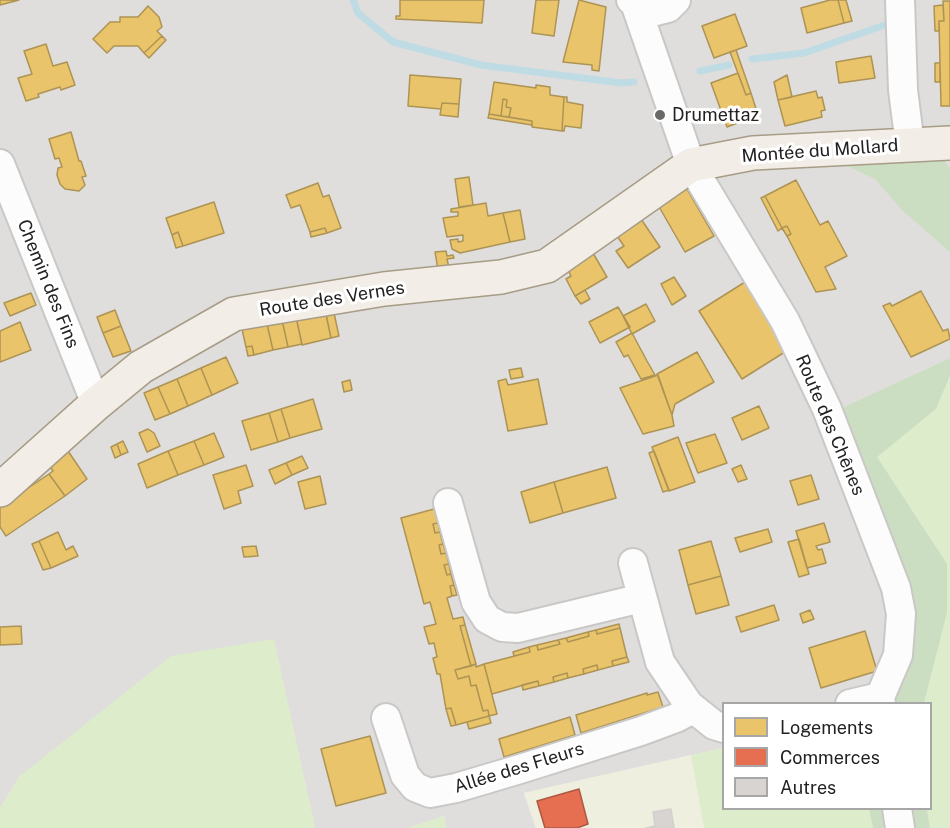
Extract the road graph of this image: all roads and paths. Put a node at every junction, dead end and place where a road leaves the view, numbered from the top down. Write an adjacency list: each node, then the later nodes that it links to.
1 (900, 0): 4 (street)
2 (651, 4): 6 (street, Route des Chênes)
3 (950, 143): 4 (main road, Montée du Mollard)
4 (910, 145): 6 (main road, Montée du Mollard)
5 (0, 164): 7 (street, Chemin des Fins)
6 (691, 165): 7 (main road, Route des Vernes); 12 (street, Route des Chênes)
7 (96, 404): 8 (main road, Route des Vernes)
8 (0, 490)
9 (448, 503): 11 (street)
10 (633, 563): 11 (street)
11 (642, 598): 14 (street)
12 (880, 700): 13 (street)
13 (865, 702)
14 (693, 709): 15 (street, Allée des Fleurs); 16 (street)
15 (386, 718)
16 (722, 728)
17 (897, 810): 18 (street)
18 (900, 828)

